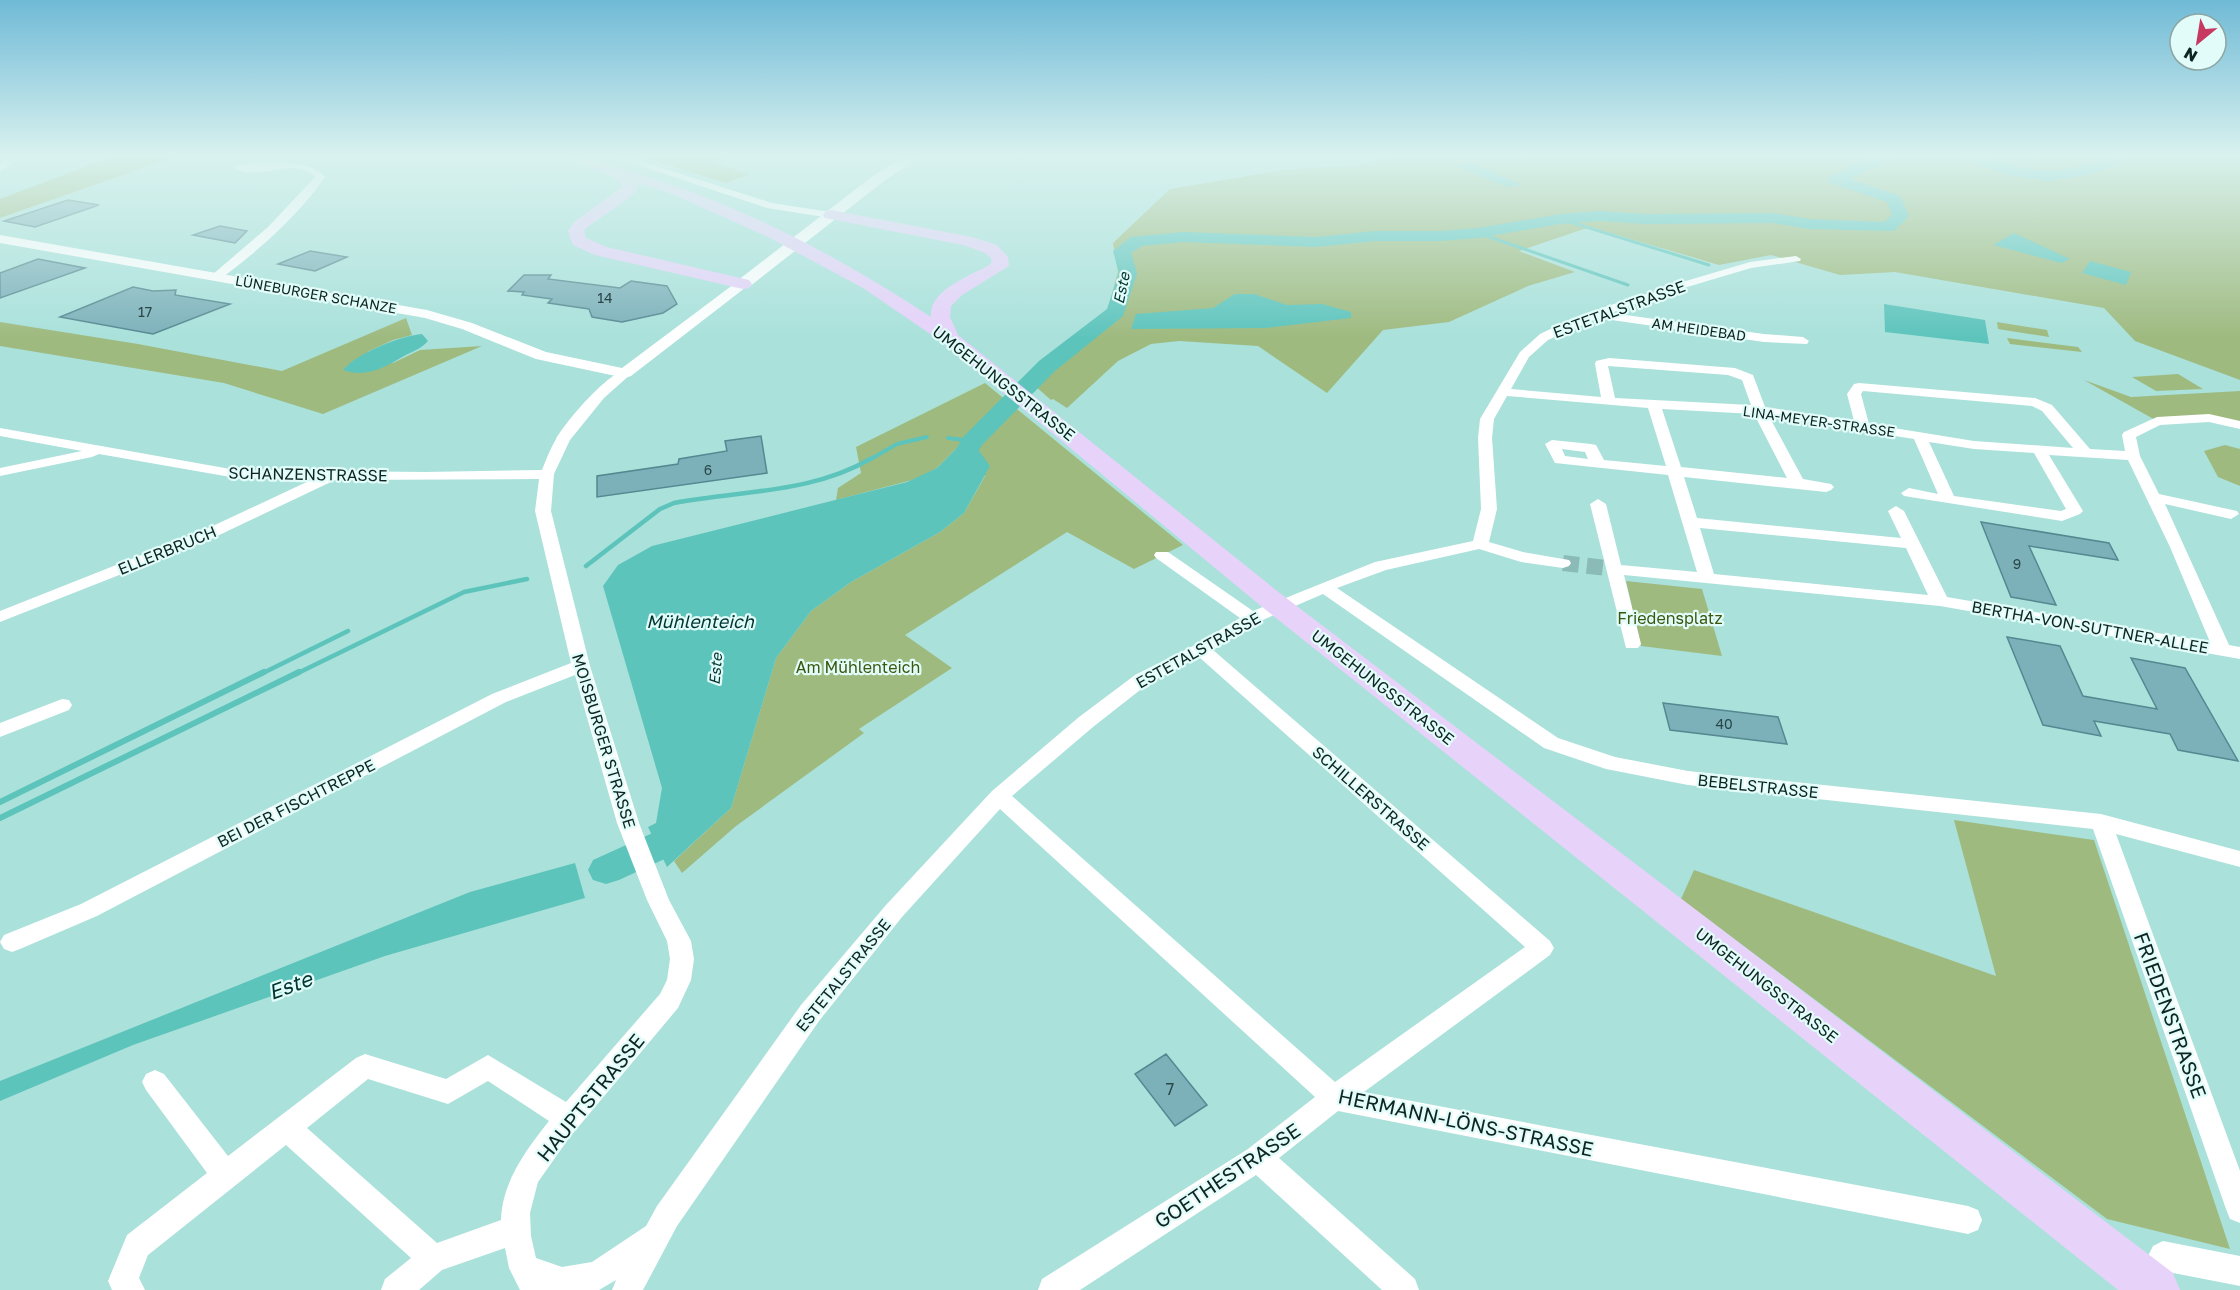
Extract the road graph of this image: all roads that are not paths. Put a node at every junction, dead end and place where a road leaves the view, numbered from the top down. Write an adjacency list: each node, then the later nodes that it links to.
1 (282, 217): 10 (street)
2 (592, 217): 11 (main road)
3 (739, 217): 7 (main road)
4 (740, 217): 7 (main road, UMGEHUNGSSTRASSE)
5 (828, 217): 11 (main road)
6 (842, 217): 13 (main road)
7 (744, 219): 12 (main road, UMGEHUNGSSTRASSE)
8 (0, 239): 10 (street, LÜNEBURGER SCHANZE)
9 (1796, 259): 14 (street, ESTETALSTRASSE)
10 (216, 277): 17 (street, LÜNEBURGER SCHANZE)
11 (743, 284): 17 (street)
12 (869, 284): 13 (main road); 15 (main road, UMGEHUNGSSTRASSE)
13 (958, 290): 15 (main road)
14 (1596, 314): 16 (street, AM HEIDEBAD); 18 (street, ESTETALSTRASSE)
15 (949, 338): 52 (main road, UMGEHUNGSSTRASSE)
16 (1803, 341)
17 (625, 373): 33 (street)
18 (1504, 392): 19 (street, LINA-MEYER-STRASSE); 44 (street, ESTETALSTRASSE)
19 (1609, 402): 20 (street, LINA-MEYER-STRASSE); 21 (street)
20 (1654, 404): 21 (street, LINA-MEYER-STRASSE); 31 (street)
21 (1759, 410): 22 (street, LINA-MEYER-STRASSE); 35 (street)
22 (1862, 425): 25 (street, LINA-MEYER-STRASSE); 27 (street)
23 (2240, 425): 29 (street)
24 (0, 432): 28 (street, SCHANZENSTRASSE)
25 (1920, 437): 26 (street, LINA-MEYER-STRASSE); 39 (street)
26 (2039, 450): 27 (street, LINA-MEYER-STRASSE); 39 (street)
27 (2084, 451): 29 (street, LINA-MEYER-STRASSE)
28 (100, 452): 32 (street); 34 (street, SCHANZENSTRASSE)
29 (2133, 456): 38 (street)
30 (1598, 464): 31 (street)
31 (1673, 471): 35 (street); 43 (street)
32 (0, 472)
33 (547, 474): 34 (street, SCHANZENSTRASSE); 58 (street, MOISBURGER STRASSE)
34 (330, 476): 53 (street, ELLERBRUCH)
35 (1797, 483): 36 (street)
36 (1826, 487)
37 (1909, 493): 39 (street)
38 (2152, 497): 42 (street); 56 (street)
39 (1948, 500)
40 (1598, 504): 48 (street)
41 (1896, 511): 45 (street)
42 (2231, 514)
43 (1689, 522): 45 (street); 49 (street)
44 (1480, 544): 47 (street); 50 (street, ESTETALSTRASSE)
45 (1911, 544): 51 (street)
46 (1162, 555): 52 (street)
47 (1563, 563)
48 (1614, 569): 49 (street, BERTHA-VON-SUTTNER-ALLEE); 54 (street)
49 (1707, 577): 51 (street, BERTHA-VON-SUTTNER-ALLEE)
50 (1324, 586): 52 (street, ESTETALSTRASSE); 62 (street, BEBELSTRASSE)
51 (1940, 601): 56 (street, BERTHA-VON-SUTTNER-ALLEE)
52 (1272, 612): 55 (street, ESTETALSTRASSE); 79 (main road, UMGEHUNGSSTRASSE)
53 (0, 617)
54 (1632, 644)
55 (1201, 649): 61 (street, ESTETALSTRASSE); 65 (street, SCHILLERSTRASSE)
56 (2222, 649): 57 (street, BERTHA-VON-SUTTNER-ALLEE)
57 (2240, 653)
58 (580, 666): 64 (street, BEI DER FISCHTREPPE); 66 (street, MOISBURGER STRASSE)
59 (62, 705): 60 (street)
60 (0, 730)
61 (999, 796): 68 (street, HERMANN-LÖNS-STRASSE); 76 (street, ESTETALSTRASSE)
62 (2101, 822): 63 (street, BEBELSTRASSE); 73 (street, FRIEDENSTRASSE)
63 (2240, 859)
64 (12, 942)
65 (1542, 948): 68 (street, GOETHESTRASSE)
66 (669, 1000): 69 (street, HAUPTSTRASSE)
67 (155, 1082): 72 (street)
68 (1334, 1098): 71 (street, GOETHESTRASSE); 74 (street, HERMANN-LÖNS-STRASSE)
69 (569, 1119): 70 (street); 75 (street, HAUPTSTRASSE)
70 (286, 1126): 72 (street); 77 (street)
71 (1258, 1158): 84 (street, GOETHESTRASSE); 85 (street)
72 (226, 1176): 81 (street)
73 (2240, 1209)
74 (1968, 1220)
75 (515, 1230): 77 (street); 80 (street, HAUPTSTRASSE)
76 (656, 1236): 80 (street, HAUPTSTRASSE); 83 (street, ESTETALSTRASSE)
77 (434, 1259): 82 (street)
78 (2240, 1271): 79 (street)
79 (2159, 1273)
80 (530, 1279)
81 (130, 1290)
82 (396, 1290)
83 (627, 1290)
84 (1053, 1290)
85 (1404, 1290)

